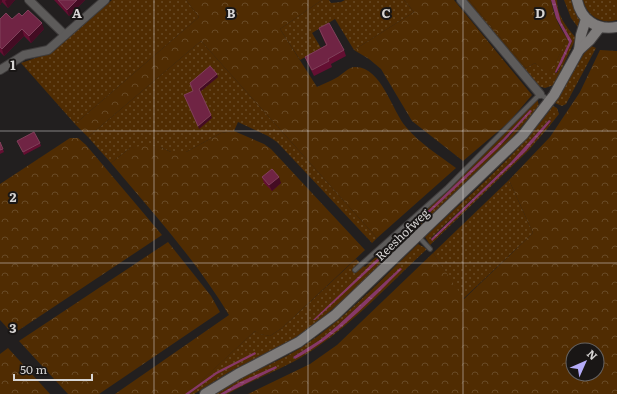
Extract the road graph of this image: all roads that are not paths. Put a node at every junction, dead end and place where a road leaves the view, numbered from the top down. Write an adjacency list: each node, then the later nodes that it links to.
1 (29, 0): 8 (street)
2 (105, 0): 8 (street)
3 (461, 0): 11 (street)
4 (577, 0): 5 (street)
5 (586, 19): 6 (street); 9 (street, Reeshofweg)
6 (600, 27): 7 (street); 9 (street, Reeshofweg)
7 (617, 27)
8 (65, 35): 10 (street)
9 (579, 50): 12 (street, Reeshofweg)
10 (0, 70)
11 (540, 94): 12 (lane); 15 (lane)
12 (550, 101): 13 (street, Reeshofweg)
13 (418, 236): 14 (lane); 16 (street, Reeshofweg)
14 (430, 249)
15 (355, 270)
16 (205, 394)

